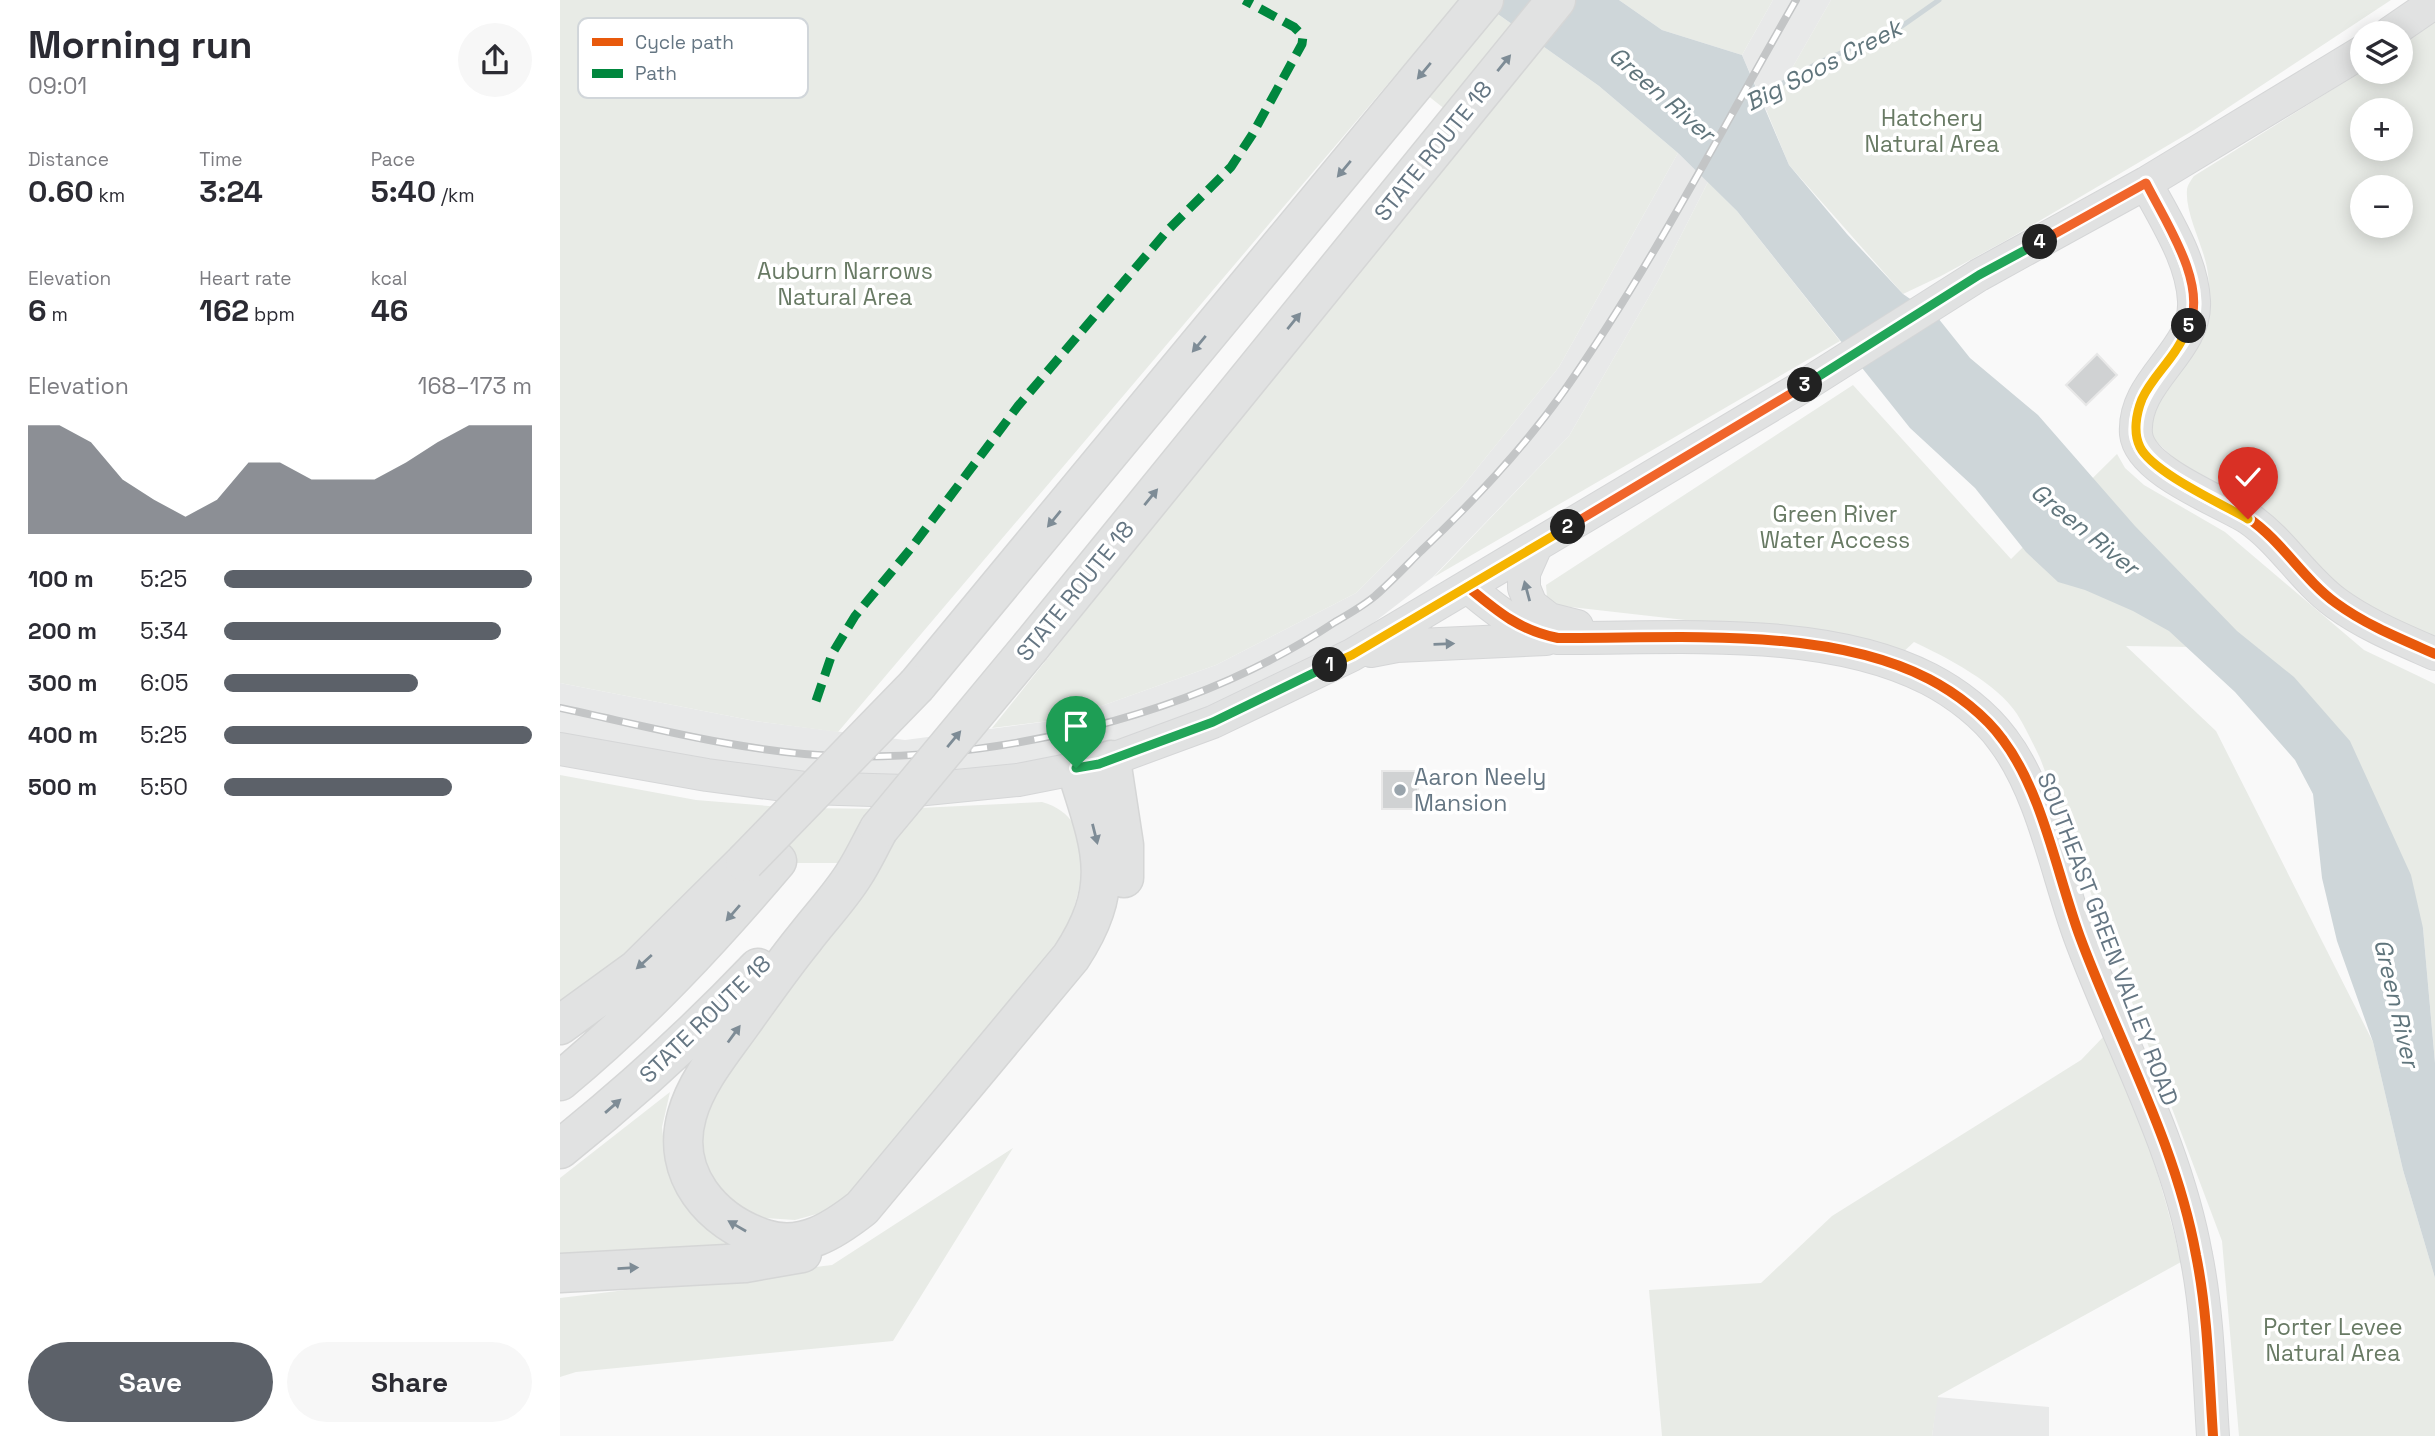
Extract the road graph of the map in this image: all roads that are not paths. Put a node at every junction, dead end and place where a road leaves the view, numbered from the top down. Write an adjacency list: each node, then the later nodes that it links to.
1 (1484, 0): 15 (highway, one-way to 15, bridge)
2 (1556, 0): 16 (highway, STATE ROUTE 18, one-way to 2, bridge)
3 (2435, 2): 4 (street)
4 (2407, 21)
5 (2350, 59): 6 (street)
6 (2146, 183): 7 (street); 11 (street)
7 (1536, 546): 8 (street); 10 (street, one-way to 7)
8 (1468, 587): 9 (street, SOUTHEAST GREEN VALLEY ROAD); 12 (street)
9 (1558, 638): 10 (street, SOUTHEAST GREEN VALLEY ROAD); 12 (street, one-way to 9)
10 (1651, 638): 21 (street, SOUTHEAST GREEN VALLEY ROAD)
11 (2435, 654)
12 (1352, 655): 14 (street)
13 (560, 749): 14 (street)
14 (1093, 764): 16 (highway, one-way to 16); 20 (highway, one-way to 14)
15 (761, 862): 17 (highway, one-way to 17); 18 (highway, one-way to 18)
16 (844, 878): 19 (highway, STATE ROUTE 18, one-way to 16)
17 (560, 1025)
18 (560, 1081)
19 (560, 1149)
20 (560, 1273)
21 (2213, 1436)

